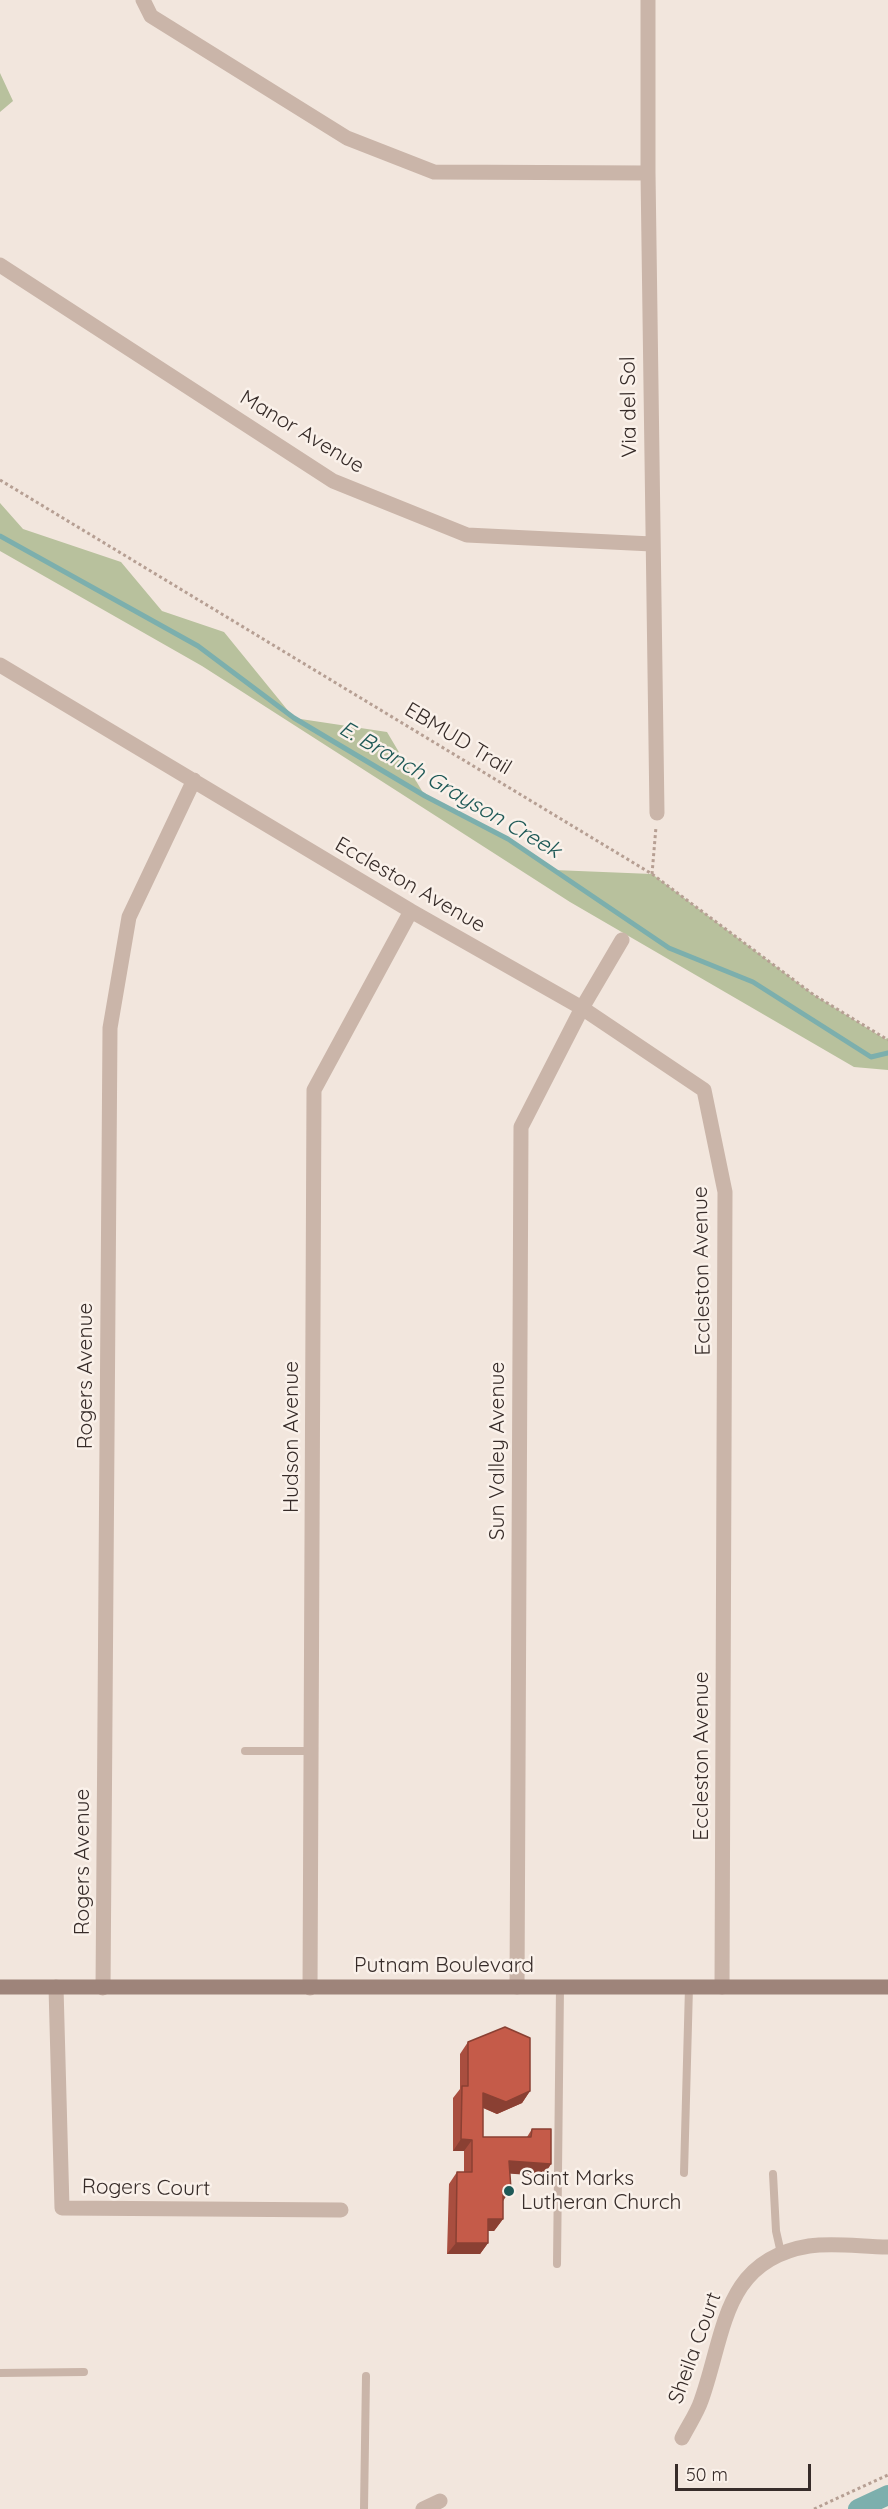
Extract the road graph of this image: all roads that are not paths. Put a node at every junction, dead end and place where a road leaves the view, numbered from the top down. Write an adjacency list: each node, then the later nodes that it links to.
1 (144, 0): 3 (street)
2 (648, 0): 3 (street, Via del Sol)
3 (648, 173): 5 (street, Via del Sol)
4 (0, 265): 5 (street, Manor Avenue)
5 (652, 544): 8 (street, Via del Sol)
6 (0, 665): 7 (street, Eccleston Avenue)
7 (194, 780): 9 (street, Eccleston Avenue); 21 (street, Rogers Avenue)
8 (657, 813)
9 (411, 911): 11 (street, Eccleston Avenue); 13 (street, Hudson Avenue)
10 (622, 940): 11 (street, Sun Valley Avenue)
11 (582, 1008): 16 (street, Sun Valley Avenue); 19 (street, Eccleston Avenue)
12 (244, 1751): 13 (lane)
13 (311, 1751): 22 (street, Hudson Avenue)
14 (0, 1987): 15 (street, Putnam Boulevard)
15 (56, 1987): 21 (street, Putnam Boulevard); 25 (street, Rogers Court)
16 (517, 1987): 17 (street, Putnam Boulevard); 22 (street, Putnam Boulevard)
17 (560, 1987): 18 (street, Putnam Boulevard); 28 (lane)
18 (689, 1987): 19 (street, Putnam Boulevard); 23 (lane)
19 (722, 1987): 20 (street, Putnam Boulevard)
20 (888, 1987)
21 (103, 1988): 22 (street, Putnam Boulevard)
22 (310, 1988)
23 (684, 2173)
24 (773, 2174): 27 (lane)
25 (341, 2210)
26 (888, 2247): 27 (street, Sheila Court)
27 (781, 2253): 32 (street, Sheila Court)
28 (557, 2264)
29 (84, 2372): 30 (lane)
30 (0, 2373)
31 (366, 2376): 34 (lane)
32 (682, 2438)
33 (440, 2500): 35 (street)
34 (364, 2509)
35 (423, 2509)

